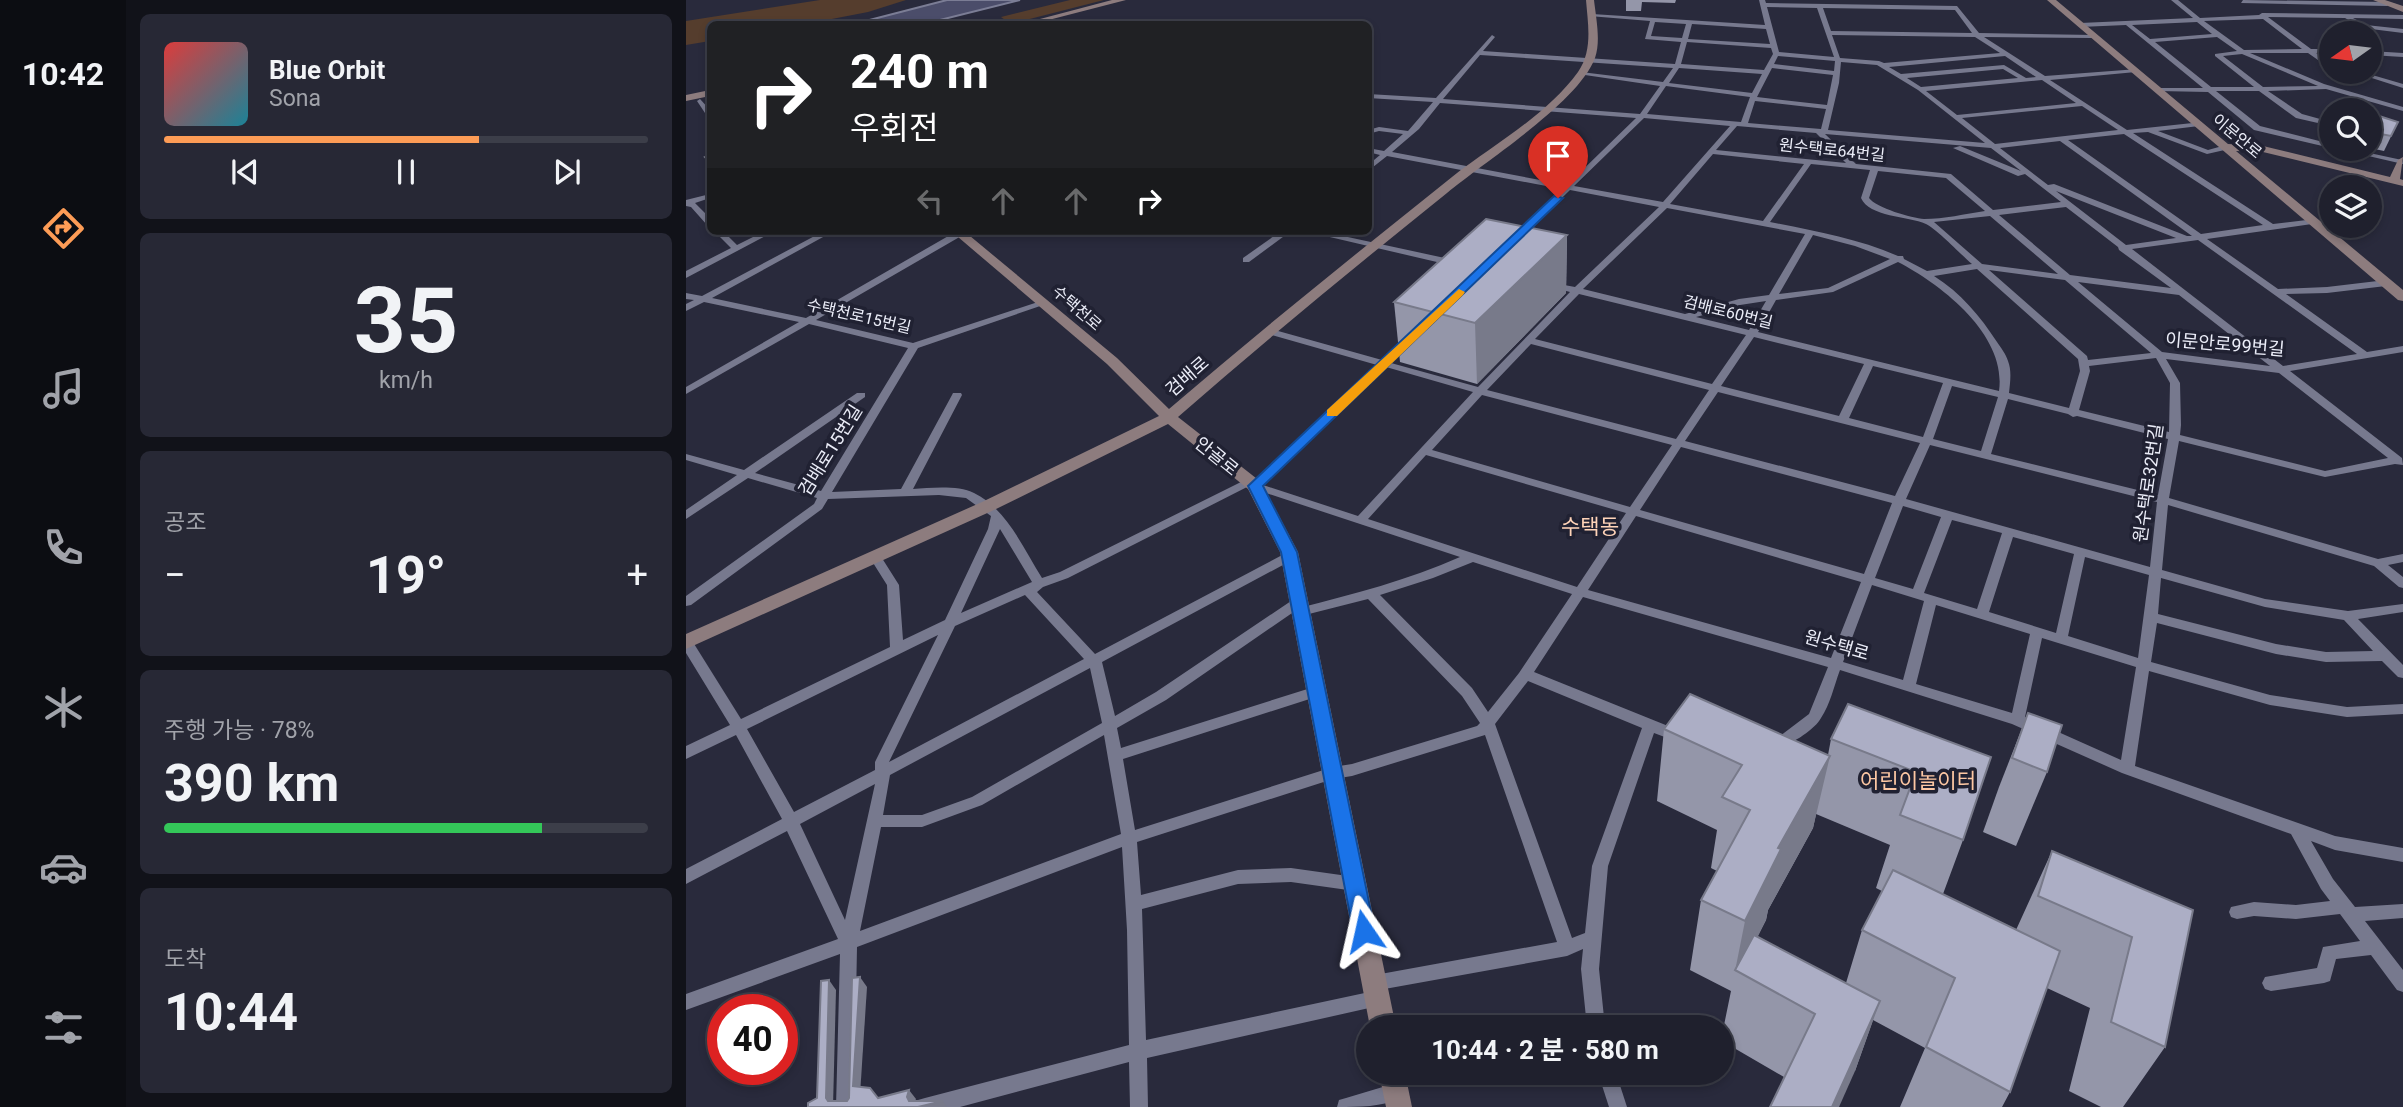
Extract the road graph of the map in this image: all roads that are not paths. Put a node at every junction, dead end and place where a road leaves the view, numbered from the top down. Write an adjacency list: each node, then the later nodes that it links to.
1 (1122, 0): 16 (street)
2 (1590, 0): 12 (street)
3 (2051, 0): 22 (street, 이문안로)
4 (2174, 0): 17 (street)
5 (2242, 1): 6 (street); 13 (street)
6 (2320, 1): 8 (street); 14 (street)
7 (1763, 2): 10 (street); 24 (street)
8 (2382, 2): 11 (street)
9 (1895, 4): 10 (street); 27 (street)
10 (1819, 6): 26 (street)
11 (2403, 9)
12 (1592, 16): 18 (street); 46 (street)
13 (2262, 16): 14 (street); 17 (street); 34 (street)
14 (2344, 16): 15 (street); 25 (street)
15 (2403, 17)
16 (1051, 18): 19 (street); 20 (street)
17 (2199, 18): 23 (street); 28 (street)
18 (1653, 20): 21 (street); 31 (street)
19 (1038, 21)
20 (1047, 21)
21 (1689, 22): 24 (street); 31 (street)
22 (2080, 24): 23 (street); 29 (street, 이문안로)
23 (2129, 25): 32 (street)
24 (1768, 27): 33 (street)
25 (2403, 31)
26 (1829, 33): 27 (street); 43 (street)
27 (1977, 35): 29 (street); 38 (street)
28 (2221, 35): 32 (street); 36 (street)
29 (2092, 36): 49 (street, 이문안로)
30 (1492, 37): 37 (street)
31 (1684, 40): 33 (street); 44 (street)
32 (2149, 41): 59 (street)
33 (1775, 50): 43 (street); 47 (street)
34 (2308, 50): 35 (street); 36 (street); 41 (street)
35 (2319, 50)
36 (2243, 51): 57 (street); 60 (street)
37 (1479, 53): 46 (street); 68 (street)
38 (2006, 54): 42 (street); 52 (street)
39 (2382, 54): 40 (street)
40 (2403, 55)
41 (2319, 56)
42 (1959, 58): 45 (street); 48 (street)
43 (1838, 60): 45 (street); 50 (street)
44 (1678, 65): 46 (street); 47 (street); 55 (street)
45 (1885, 65): 51 (street)
46 (1585, 67): 55 (street); 72 (street, 검배로)
47 (1769, 69): 50 (street); 64 (street)
48 (1975, 69): 51 (street); 53 (street)
49 (2136, 70): 52 (street); 61 (street, 이문안로)
50 (1837, 72): 71 (street)
51 (1901, 76): 58 (street)
52 (2043, 78): 53 (street); 69 (street)
53 (2024, 79): 58 (street)
54 (2382, 80): 56 (street)
55 (1664, 84): 64 (street); 75 (street)
56 (2403, 86)
57 (2330, 88): 60 (street); 66 (street)
58 (1920, 89): 76 (street)
59 (2210, 89): 60 (street); 61 (street); 87 (street)
60 (2261, 89): 77 (street)
61 (2160, 90): 79 (street, 이문안로)
62 (707, 94): 65 (street)
63 (1372, 96): 68 (street)
64 (1753, 97): 71 (street); 78 (street)
65 (686, 98)
66 (2357, 98)
67 (700, 101): 74 (street)
68 (1439, 101): 72 (street); 84 (street)
69 (2083, 104): 76 (street); 83 (street)
70 (2382, 104): 73 (street)
71 (1829, 107): 82 (street)
72 (1549, 108): 75 (street); 99 (street, 검배로)
73 (2403, 108)
74 (707, 110)
75 (1642, 116): 78 (street); 103 (street)
76 (1955, 117): 88 (street)
77 (2319, 121)
78 (1740, 124): 82 (street); 91 (street)
79 (2199, 124): 80 (street); 89 (street, 이문안로)
80 (2147, 129): 83 (street); 89 (street)
81 (1372, 131): 84 (street)
82 (1821, 131): 86 (street); 97 (street)
83 (2123, 131): 85 (street); 113 (street)
84 (1409, 133): 92 (street)
85 (2060, 138): 88 (street); 122 (street)
86 (1930, 140): 88 (street); 101 (street)
87 (2319, 143)
88 (1994, 146): 101 (street)
89 (2226, 146): 102 (street); 111 (street, 이문안로)
90 (1372, 151): 92 (street)
91 (1713, 152): 95 (street, 원수택로64번길); 107 (street)
92 (1387, 153): 96 (street); 99 (street)
93 (2382, 157): 94 (street)
94 (2402, 161): 102 (street)
95 (1809, 162): 97 (street, 원수택로64번길); 112 (street)
96 (1372, 166)
97 (1853, 166): 98 (street, 원수택로64번길)
98 (1874, 168): 100 (street, 원수택로64번길); 110 (street)
99 (1468, 170): 103 (street); 125 (street, 검배로)
100 (1948, 176): 108 (street, 원수택로32번길)
101 (2038, 181): 106 (street); 123 (street)
102 (2399, 182)
103 (1568, 188): 107 (street); 124 (street)
104 (707, 197): 105 (street)
105 (686, 204): 109 (street)
106 (2067, 204): 108 (street); 126 (street)
107 (1664, 206): 112 (street); 137 (street)
108 (1992, 212): 110 (street); 134 (street, 원수택로32번길)
109 (707, 220)
110 (1925, 221): 131 (street)
111 (2312, 221): 113 (street); 136 (street, 이문안로)
112 (1765, 224): 114 (street)
113 (2270, 226): 122 (street)
114 (1810, 233): 128 (street); 143 (street)
115 (722, 235): 127 (street)
116 (763, 235): 127 (street)
117 (822, 235): 142 (street)
118 (953, 235): 147 (street)
119 (962, 235): 144 (street, 수택천로)
120 (1281, 235): 129 (street)
121 (1327, 235): 125 (street)
122 (2197, 236): 123 (street); 139 (street)
123 (2184, 238): 126 (street)
124 (1511, 243)
125 (1375, 245): 130 (street); 149 (street, 검배로)
126 (2122, 248): 138 (street)
127 (736, 249): 133 (street)
128 (1900, 258): 132 (street); 143 (street)
129 (1246, 260)
130 (1469, 266)
131 (1978, 266): 132 (street); 134 (street); 157 (street)
132 (1927, 274): 166 (street)
133 (686, 275)
134 (2067, 276): 138 (street); 154 (street, 원수택로32번길)
135 (1536, 281): 137 (street, 검배로60번길)
136 (2386, 283): 139 (street); 141 (street, 이문안로)
137 (1577, 290): 146 (street, 검배로60번길); 151 (street)
138 (2179, 292): 159 (street)
139 (2276, 292): 155 (street)
140 (686, 296): 142 (street, 수택천로15번길)
141 (2403, 297)
142 (704, 298): 145 (street); 147 (street, 수택천로15번길)
143 (1772, 298): 146 (street); 150 (street)
144 (1044, 303): 152 (street, 수택천로15번길); 168 (street, 수택천로)
145 (686, 307)
146 (1685, 317): 150 (street, 검배로60번길)
147 (806, 321): 152 (street, 수택천로15번길); 162 (street)
148 (1423, 327): 158 (street)
149 (1268, 331): 158 (street); 168 (street, 검배로)
150 (1752, 333): 156 (street, 검배로60번길); 161 (street)
151 (1528, 340): 161 (street); 163 (street)
152 (914, 346): 180 (street, 검배로15번길)
153 (2403, 349): 155 (street, 이문안로99번길)
154 (2160, 355): 157 (street, 이문안로99번길); 159 (street, 이문안로99번길); 170 (street, 원수택로32번길)
155 (2365, 355): 159 (street, 이문안로99번길)
156 (1869, 363): 160 (street, 검배로60번길); 169 (street)
157 (2085, 363): 167 (street)
158 (1383, 365): 163 (street); 178 (street)
159 (2280, 370): 176 (street)
160 (1948, 383): 166 (street, 검배로60번길); 171 (street)
161 (1716, 388): 169 (street); 172 (street)
162 (686, 391)
163 (1480, 391): 172 (street); 173 (street)
164 (861, 395): 177 (street)
165 (957, 396): 179 (street)
166 (2004, 397): 167 (street, 검배로60번길); 174 (street)
167 (2073, 414): 170 (street, 검배로60번길)
168 (1169, 417): 178 (street, 안골로); 183 (street, 검배로)
169 (1843, 419): 171 (street)
170 (2175, 438): 176 (street, 검배로60번길); 181 (street, 원수택로32번길)
171 (1927, 440): 174 (street); 182 (street)
172 (1678, 443): 182 (street); 184 (street)
173 (1424, 452): 184 (street); 187 (street)
174 (1985, 455): 181 (street)
175 (686, 457): 177 (street)
176 (2400, 462)
177 (747, 474): 180 (street); 186 (street)
178 (1252, 484): 187 (street, 원수택로); 190 (street, 안골로); 197 (street)
179 (905, 493): 180 (street); 183 (street)
180 (825, 496): 203 (street, 검배로15번길)
181 (2163, 500): 194 (street); 195 (street, 원수택로32번길)
182 (1899, 501): 185 (street); 196 (street)
183 (993, 511): 191 (street, 검배로); 197 (street); 209 (street)
184 (1635, 512): 196 (street); 199 (street)
185 (1948, 514): 188 (street); 201 (street)
186 (686, 515)
187 (1360, 520): 192 (street, 원수택로)
188 (2008, 532): 189 (street); 206 (street)
189 (2080, 552): 195 (street); 211 (street)
190 (1290, 556): 204 (street, 안골로); 215 (street)
191 (876, 558): 212 (street, 검배로); 213 (street)
192 (1470, 558): 199 (street, 원수택로); 200 (street)
193 (2403, 558): 194 (street)
194 (2378, 562): 198 (street)
195 (2156, 574): 207 (street); 208 (street, 원수택로32번길)
196 (1869, 580): 201 (street); 216 (street)
197 (1039, 584): 209 (street); 215 (street)
198 (2403, 584)
199 (1579, 592): 216 (street, 원수택로); 219 (street)
200 (1372, 595): 204 (street); 225 (street)
201 (1917, 595): 202 (street)
202 (1931, 599): 206 (street); 220 (street)
203 (686, 601)
204 (1300, 607): 221 (street, 안골로); 224 (street)
205 (2403, 608): 207 (street)
206 (1982, 615): 210 (street)
207 (2348, 616): 214 (street)
208 (2151, 617): 214 (street); 217 (street, 원수택로32번길)
209 (950, 623): 213 (street); 234 (street)
210 (2037, 631): 211 (street); 223 (street)
211 (2061, 638): 217 (street)
212 (686, 642): 227 (street)
213 (897, 650): 227 (street)
214 (2385, 656): 218 (street)
215 (1093, 661): 224 (street); 234 (street)
216 (1835, 664): 220 (street, 원수택로); 229 (street)
217 (2143, 664): 222 (street); 232 (street, 원수택로32번길)
218 (2403, 673)
219 (1525, 674): 225 (street); 226 (street)
220 (1908, 686): 223 (street, 원수택로)
221 (1317, 691): 231 (street); 233 (street, 안골로)
222 (2403, 709)
223 (2017, 720): 232 (street, 원수택로)
224 (1109, 723): 231 (street); 236 (street)
225 (1487, 723): 233 (street); 249 (street)
226 (1650, 725): 228 (street); 246 (street)
227 (739, 727): 230 (street); 235 (street)
228 (1697, 741)
229 (1758, 747)
230 (686, 753)
231 (1114, 756): 238 (street)
232 (2127, 769): 237 (street, 원수택로)
233 (1333, 773): 238 (street); 241 (street, 안골로)
234 (882, 774): 235 (street); 236 (street)
235 (790, 821): 240 (street); 247 (street)
236 (874, 821): 247 (street)
237 (2296, 829): 239 (street, 원수택로); 243 (street)
238 (1129, 838): 242 (street); 247 (street)
239 (2403, 855)
240 (686, 877)
241 (1355, 884): 242 (street); 252 (street, 안골로)
242 (1134, 904): 256 (street)
243 (2347, 910): 244 (street); 245 (street); 248 (street)
244 (2237, 912)
245 (2402, 913)
246 (1593, 938): 249 (street); 255 (street)
247 (849, 943): 253 (street); 259 (street)
248 (2375, 947): 250 (street); 251 (street)
249 (1567, 948): 252 (street)
250 (2271, 983)
251 (2403, 984)
252 (1376, 990): 254 (street, 안골로); 256 (street)
253 (686, 1002)
254 (1381, 1015)
255 (1595, 1015)
256 (1138, 1051): 260 (street); 261 (street)
257 (1611, 1085): 263 (street)
258 (1395, 1091): 262 (street)
259 (845, 1107)
260 (925, 1107)
261 (1139, 1107)
262 (1346, 1107)
263 (1618, 1107)

